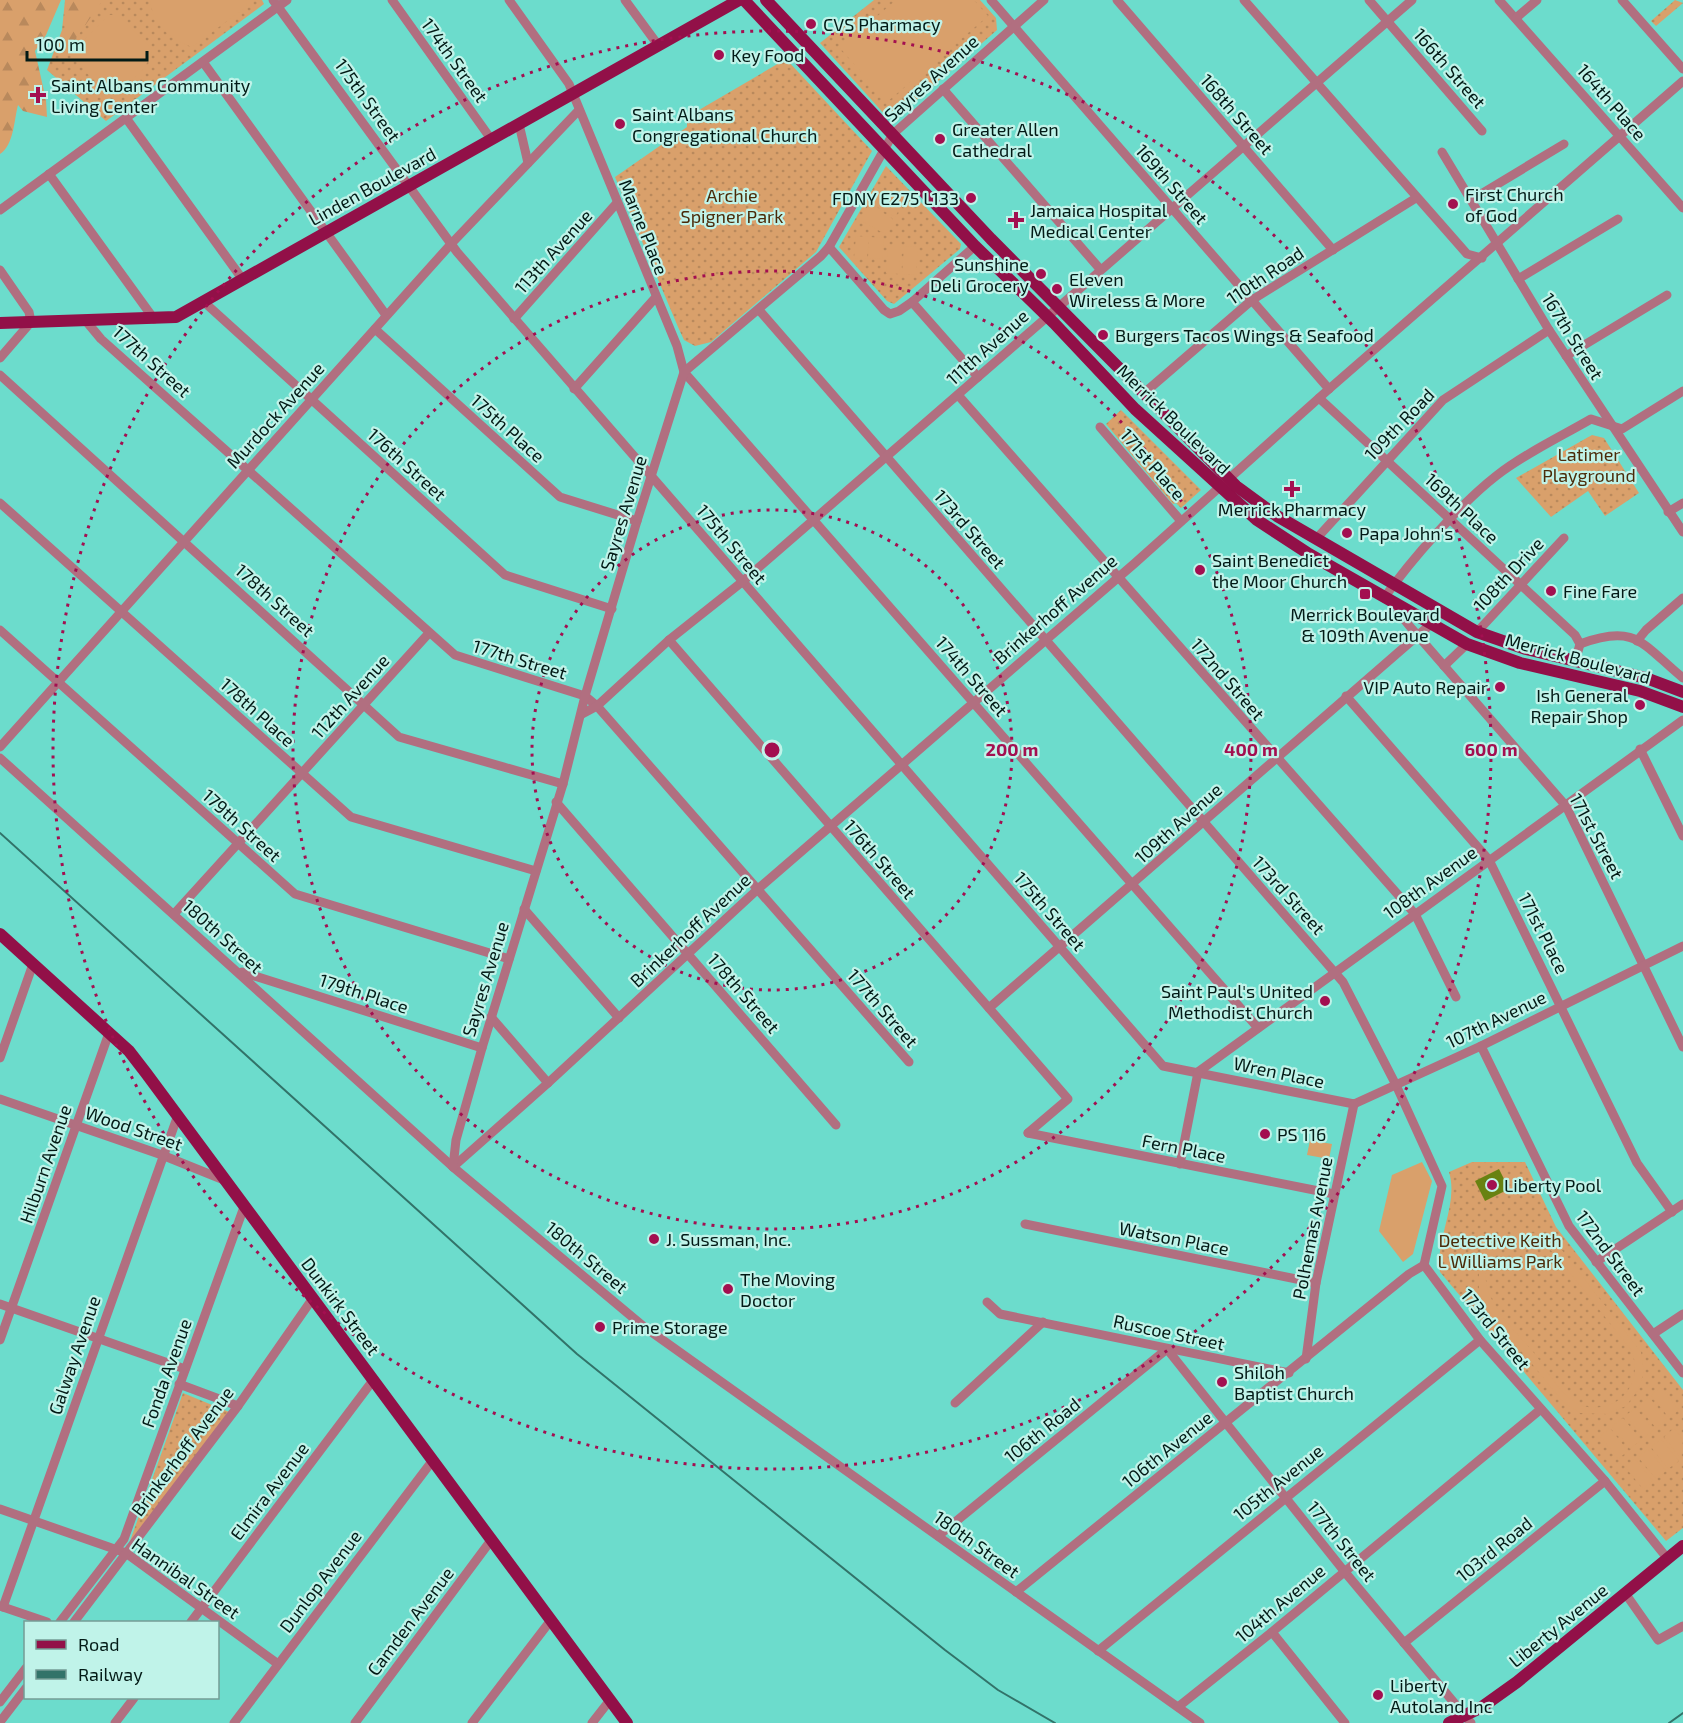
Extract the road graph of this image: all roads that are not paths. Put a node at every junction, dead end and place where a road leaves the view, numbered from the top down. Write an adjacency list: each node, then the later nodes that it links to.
1 (287, 0): 17 (street)
2 (392, 0): 34 (street, 174th Street)
3 (509, 0): 27 (street)
4 (625, 0): 21 (street)
5 (739, 0): 21 (main road, Linden Boulevard)
6 (744, 0): 37 (main road, Merrick Boulevard)
7 (766, 0): 32 (main road, Merrick Boulevard)
8 (991, 0): 20 (street, 169th Street)
9 (1044, 0): 20 (street, Sayres Avenue)
10 (1117, 0): 36 (street, 168th Street)
11 (1244, 0): 25 (street)
12 (1369, 0): 19 (street, 166th Street)
13 (1412, 0): 19 (street, 111th Avenue)
14 (1499, 0): 18 (street, 164th Place)
15 (1537, 0): 18 (street)
16 (1622, 0): 23 (street)
17 (276, 3): 22 (street); 41 (street, 175th Street)
18 (1516, 18): 33 (street, 164th Place)
19 (1387, 21): 25 (street, 111th Avenue); 31 (street, 166th Street)
20 (1014, 26): 26 (street, Sayres Avenue); 45 (street, 169th Street)
21 (658, 45): 27 (main road, Linden Boulevard)
22 (203, 62): 29 (street); 49 (street)
23 (1683, 69)
24 (1683, 81): 33 (street, Brinkerhoff Avenue)
25 (1316, 82): 36 (street, 111th Avenue); 42 (street)
26 (942, 88): 32 (street, Sayres Avenue); 56 (street)
27 (573, 95): 28 (street, Marne Place); 30 (main road, Linden Boulevard)
28 (579, 110): 39 (street, Murdock Avenue); 44 (street, Marne Place)
29 (126, 118): 40 (street); 59 (street)
30 (519, 124): 34 (main road, Linden Boulevard); 39 (street)
31 (1482, 131)
32 (893, 134): 37 (street, Sayres Avenue); 65 (main road, Merrick Boulevard)
33 (1619, 135): 46 (street, 164th Place); 51 (street, Brinkerhoff Avenue)
34 (492, 139): 41 (main road, Linden Boulevard)
35 (1564, 144): 43 (street)
36 (1243, 146): 45 (street, 111th Avenue); 54 (street, 168th Street)
37 (885, 148): 52 (main road, Merrick Boulevard); 53 (street, Sayres Avenue)
38 (1442, 152): 43 (street, 167th Street)
39 (528, 163): 50 (street, Murdock Avenue)
40 (49, 174): 47 (street); 69 (street, 177th Street)
41 (410, 186): 49 (main road, Linden Boulevard); 50 (street, 175th Street)
42 (1416, 198): 54 (street, 110th Road); 55 (street)
43 (1471, 200): 51 (street, 167th Street)
44 (616, 204): 61 (street, Marne Place); 70 (street, 113th Avenue)
45 (1172, 208): 56 (street, 111th Avenue); 62 (street, 169th Street)
46 (1683, 208)
47 (0, 210)
48 (1618, 219): 58 (street)
49 (326, 232): 59 (main road, Linden Boulevard); 67 (street)
50 (451, 244): 67 (street, Murdock Avenue); 70 (street, 175th Street)
51 (1497, 244): 55 (street, Brinkerhoff Avenue); 58 (street, 167th Street)
52 (975, 246): 64 (street); 68 (main road, Merrick Boulevard)
53 (829, 247): 64 (street); 66 (street, Sayres Avenue)
54 (1334, 250): 62 (street, 110th Road)
55 (1482, 258): 82 (street, Brinkerhoff Avenue)
56 (1100, 269): 65 (street, 111th Avenue)
57 (0, 270): 73 (street)
58 (1518, 279): 75 (street, 167th Street)
59 (243, 280): 63 (main road, Linden Boulevard)
60 (1667, 295): 76 (street)
61 (656, 297): 78 (street, Marne Place); 81 (street)
62 (1252, 300): 82 (street, 169th Street); 84 (street, 110th Road)
63 (204, 302): 69 (main road, Linden Boulevard); 87 (street, 176th Street)
64 (912, 302): 80 (street)
65 (1059, 306): 68 (street, 111th Avenue); 84 (main road, Merrick Boulevard)
66 (759, 310): 78 (street, Sayres Avenue); 90 (street, 173rd Street)
67 (386, 315): 74 (street, Murdock Avenue)
68 (1047, 316): 80 (street, 111th Avenue); 94 (main road, Merrick Boulevard)
69 (154, 319): 71 (main road, Linden Boulevard)
70 (514, 319): 81 (street, 175th Street)
71 (86, 321): 73 (main road, Linden Boulevard); 92 (street, 177th Street)
72 (0, 322): 73 (main road, Linden Boulevard)
73 (31, 322): 77 (street)
74 (375, 329): 87 (street, Murdock Avenue); 100 (street, 175th Place)
75 (1550, 330): 76 (street, 167th Street); 91 (street, 109th Road)
76 (1566, 356): 88 (street, 167th Street)
77 (0, 358)
78 (684, 372): 93 (street, Sayres Avenue); 98 (street, 174th Street)
79 (0, 375): 105 (street, 178th Street)
80 (978, 377): 85 (street, 111th Avenue)
81 (574, 389): 93 (street, 175th Street)
82 (1329, 389): 86 (street, Brinkerhoff Avenue)
83 (1683, 391): 88 (street)
84 (1143, 394): 94 (main road, Merrick Boulevard)
85 (958, 395): 90 (street, 111th Avenue); 106 (street, 172nd Street)
86 (1319, 398): 91 (street, 169th Place); 94 (street, Brinkerhoff Avenue)
87 (312, 399): 92 (street, Murdock Avenue); 113 (street, 176th Street)
88 (1610, 424): 97 (street, 167th Street); 99 (street)
89 (1100, 427): 101 (street, 171st Place)
90 (886, 458): 98 (street, 111th Avenue); 122 (street, 173rd Street)
91 (1386, 461): 99 (street, 169th Place); 103 (street, 109th Road)
92 (248, 470): 105 (street, Murdock Avenue); 119 (street, 177th Street)
93 (652, 475): 100 (street, Sayres Avenue); 107 (street, 175th Street)
94 (1224, 484): 101 (street, Brinkerhoff Avenue); 103 (main road, Merrick Boulevard); 110 (main road, Merrick Boulevard)
95 (0, 503): 115 (street, 178th Place)
96 (1683, 503): 97 (street)
97 (1668, 512): 102 (street, 167th Street)
98 (814, 520): 107 (street, 111th Avenue); 133 (street, 174th Street)
99 (1450, 520): 108 (street); 109 (street, 169th Place)
100 (637, 521): 113 (street, Sayres Avenue)
101 (1181, 521): 106 (street, Brinkerhoff Avenue)
102 (1683, 532)
103 (1317, 538): 108 (main road, Merrick Boulevard)
104 (1564, 538): 109 (street, 108th Drive)
105 (184, 541): 115 (street, Murdock Avenue); 134 (street, 178th Street)
106 (1116, 577): 122 (street, Brinkerhoff Avenue); 142 (street, 172nd Street)
107 (742, 582): 121 (street, 111th Avenue); 143 (street, 175th Street)
108 (1393, 585): 110 (street); 114 (main road, Merrick Boulevard)
109 (1520, 585): 118 (street, 108th Drive); 125 (street, 169th Place)
110 (1384, 598): 112 (main road, Merrick Boulevard)
111 (1683, 598): 123 (street)
112 (1400, 607): 116 (main road, Merrick Boulevard); 120 (street, 171st Street)
113 (612, 609): 131 (street, Sayres Avenue)
114 (1437, 610): 116 (street); 118 (main road, Merrick Boulevard)
115 (121, 611): 129 (street, Murdock Avenue); 144 (street, 178th Place)
116 (1431, 624): 120 (street, 109th Avenue); 124 (main road, Merrick Boulevard)
117 (0, 630): 129 (street, 179th Street)
118 (1477, 632): 126 (main road, Merrick Boulevard)
119 (429, 633): 131 (street, 177th Street); 134 (street, 112th Avenue)
120 (1416, 635): 127 (street, 171st Street); 132 (street, 109th Avenue)
121 (669, 640): 135 (street, 111th Avenue); 149 (street, 176th Street)
122 (1045, 640): 133 (street, Brinkerhoff Avenue); 148 (street, 173rd Street)
123 (1638, 641): 125 (street); 128 (street)
124 (1467, 644): 127 (street); 136 (main road, Merrick Boulevard)
125 (1580, 644): 126 (street)
126 (1575, 662): 130 (main road, Merrick Boulevard)
127 (1444, 666): 147 (street, 171st Street)
128 (1683, 678)
129 (57, 682): 139 (street, Murdock Avenue); 151 (street, 179th Street)
130 (1683, 692)
131 (585, 696): 135 (street, 177th Street); 137 (street, Sayres Avenue)
132 (1346, 696): 142 (street, 109th Avenue); 152 (street, 171st Place)
133 (973, 702): 143 (street, Brinkerhoff Avenue); 154 (street, 174th Street)
134 (365, 703): 144 (street, 112th Avenue); 145 (street, 178th Street)
135 (597, 706): 137 (street, 111th Avenue); 155 (street, 177th Street)
136 (1683, 707)
137 (582, 714): 145 (street, Sayres Avenue)
138 (1683, 720): 140 (street, 108th Avenue)
139 (0, 747)
140 (1640, 749): 147 (street, 108th Avenue); 150 (street)
141 (0, 758): 157 (street, 180th Street)
142 (1275, 759): 148 (street, 109th Avenue); 158 (street, 172nd Street)
143 (901, 764): 149 (street, Brinkerhoff Avenue); 161 (street, 175th Street)
144 (301, 774): 151 (street, 112th Avenue); 153 (street, 178th Place)
145 (562, 784): 146 (street, Sayres Avenue)
146 (556, 802): 153 (street, Sayres Avenue); 162 (street, 178th Street)
147 (1566, 806): 152 (street, 108th Avenue); 165 (street, 171st Street)
148 (1202, 822): 154 (street, 109th Avenue); 167 (street, 173rd Street)
149 (830, 826): 155 (street, Brinkerhoff Avenue); 170 (street, 176th Street)
150 (1683, 836)
151 (237, 843): 157 (street, 112th Avenue); 163 (street, 179th Street)
152 (1489, 860): 158 (street, 108th Avenue); 169 (street, 171st Place)
153 (536, 872): 156 (street, Sayres Avenue)
154 (1132, 886): 161 (street, 109th Avenue); 173 (street, 174th Street)
155 (758, 889): 162 (street, Brinkerhoff Avenue); 179 (street, 177th Street)
156 (524, 909): 163 (street, Sayres Avenue); 172 (street)
157 (174, 914): 166 (street, 180th Street)
158 (1414, 914): 167 (street, 108th Avenue); 168 (street, 172nd Street)
159 (0, 934): 164 (main road, Dunkirk Street)
160 (1683, 946): 165 (street, 107th Avenue)
161 (1059, 947): 170 (street, 109th Avenue); 180 (street, 175th Street)
162 (688, 953): 172 (street, Brinkerhoff Avenue); 187 (street, 178th Street)
163 (509, 959): 171 (street, Sayres Avenue)
164 (33, 964): 174 (main road, Dunkirk Street); 178 (street)
165 (1643, 966): 169 (street, 107th Avenue); 176 (street, 171st Street)
166 (237, 970): 177 (street, 179th Place); 193 (street, 180th Street)
167 (1335, 972): 173 (street, 108th Avenue); 182 (street, 173rd Street)
168 (1456, 997)
169 (1562, 1005): 175 (street, 107th Avenue); 198 (street, 171st Place)
170 (989, 1008): 188 (street, 176th Street)
171 (491, 1017): 177 (street, Sayres Avenue); 181 (street)
172 (619, 1018): 181 (street, Brinkerhoff Avenue)
173 (1258, 1028): 180 (street, 108th Avenue)
174 (109, 1033): 185 (main road, Dunkirk Street); 186 (street, Hilburn Avenue)
175 (1481, 1046): 182 (street, 107th Avenue); 200 (street, 172nd Street)
176 (1683, 1047)
177 (482, 1048): 193 (street, Sayres Avenue)
178 (0, 1058)
179 (909, 1062)
180 (1198, 1072): 184 (street, Wren Place); 191 (street)
181 (548, 1083): 193 (street, Brinkerhoff Avenue)
182 (1395, 1085): 184 (street, 107th Avenue); 201 (street, 173rd Street)
183 (0, 1099): 186 (street, Wood Street)
184 (1354, 1104): 195 (street, Polhemas Avenue)
185 (178, 1115): 189 (street, Galway Avenue); 190 (main road, Dunkirk Street)
186 (76, 1125): 189 (street, Wood Street); 206 (street, Hilburn Avenue)
187 (836, 1125)
188 (1028, 1133): 191 (street, Fern Place)
189 (162, 1155): 192 (street, Wood Street); 210 (street, Galway Avenue)
190 (209, 1159): 192 (street, Wood Street); 194 (main road, Dunkirk Street)
191 (1180, 1164): 195 (street, Fern Place)
192 (188, 1165): 194 (street, Wood Street)
193 (453, 1167): 229 (street, 180th Street)
194 (224, 1180): 197 (main road, Dunkirk Street)
195 (1334, 1194): 202 (street, Polhemas Avenue)
196 (1683, 1204): 198 (street)
197 (244, 1207): 203 (main road, Dunkirk Street); 215 (street, Fonda Avenue)
198 (1672, 1212): 200 (street)
199 (1026, 1224): 202 (street, Watson Place)
200 (1596, 1262): 209 (street, 172nd Street)
201 (1424, 1265): 212 (street, 173rd Street); 214 (street, 106th Avenue)
202 (1316, 1283): 214 (street, Polhemas Avenue)
203 (314, 1298): 218 (main road, Dunkirk Street); 221 (street, Brinkerhoff Avenue)
204 (987, 1302): 208 (street)
205 (0, 1304): 206 (street)
206 (11, 1308): 210 (street); 211 (street, Hilburn Avenue)
207 (1683, 1314): 209 (street)
208 (1043, 1322): 213 (street, Ruscoe Street); 220 (street)
209 (1653, 1334): 217 (street, 172nd Street)
210 (98, 1338): 215 (street); 228 (street, Galway Avenue)
211 (0, 1340)
212 (1480, 1340): 222 (street, 173rd Street); 226 (street, 105th Avenue)
213 (1167, 1349): 216 (street, Ruscoe Street); 223 (street, 177th Street); 229 (street, 106th Road)
214 (1306, 1359): 216 (street, 106th Avenue)
215 (185, 1369): 219 (street, Fonda Avenue)
216 (1289, 1373): 223 (street, 106th Avenue)
217 (1683, 1373)
218 (374, 1379): 224 (main road, Dunkirk Street); 239 (street, Elmira Avenue)
219 (179, 1384): 221 (street); 232 (street, Fonda Avenue)
220 (955, 1403)
221 (238, 1406): 233 (street, Brinkerhoff Avenue)
222 (1541, 1409): 225 (street, 173rd Street); 235 (street, 104th Avenue)
223 (1226, 1423): 226 (street, 177th Street); 236 (street, 106th Avenue)
224 (433, 1460): 230 (main road, Dunkirk Street); 249 (street, Dunlop Avenue)
225 (1605, 1481): 234 (street, 173rd Street); 247 (street, 103rd Road)
226 (1285, 1497): 235 (street, 177th Street); 248 (street, 105th Avenue)
227 (0, 1509): 228 (street, Hannibal Street)
228 (33, 1521): 232 (street, Hannibal Street); 238 (street, Galway Avenue)
229 (938, 1536): 236 (street, 180th Street)
230 (492, 1539): 240 (main road, Dunkirk Street); 261 (street, Camden Avenue)
231 (1683, 1546): 234 (main road, Liberty Avenue)
232 (116, 1549): 233 (street, Hannibal Street); 242 (street)
233 (126, 1553): 239 (street, Hannibal Street); 243 (street, Brinkerhoff Avenue)
234 (1667, 1558): 237 (main road, Liberty Avenue)
235 (1344, 1571): 246 (street, 104th Avenue); 247 (street, 177th Street)
236 (1016, 1592): 248 (street, 180th Street)
237 (1625, 1593): 245 (street); 257 (main road, Liberty Avenue)
238 (2, 1606): 241 (street)
239 (202, 1608): 244 (street, Elmira Avenue); 249 (street, Hannibal Street)
240 (551, 1620): 253 (main road, Dunkirk Street); 262 (street)
241 (42, 1621)
242 (62, 1621)
243 (75, 1621)
244 (192, 1621)
245 (1683, 1626)
246 (1272, 1632): 255 (street, 104th Avenue); 266 (street)
247 (1404, 1643): 257 (street, 177th Street)
248 (1098, 1651): 255 (street, 180th Street)
249 (278, 1664): 260 (street, Dunlop Avenue)
250 (24, 1671): 254 (street)
251 (24, 1690): 256 (street)
252 (133, 1699): 259 (street)
253 (610, 1700): 263 (street); 264 (main road, Dunkirk Street)
254 (0, 1703): 256 (street)
255 (1178, 1707): 265 (street, 180th Street)
256 (9, 1709): 258 (street)
257 (1468, 1720): 267 (main road, Liberty Avenue)
258 (0, 1722)
259 (115, 1723)
260 (234, 1723)
261 (355, 1723)
262 (472, 1723)
263 (592, 1723)
264 (627, 1723)
265 (1200, 1723)
266 (1345, 1723)
267 (1449, 1723)

